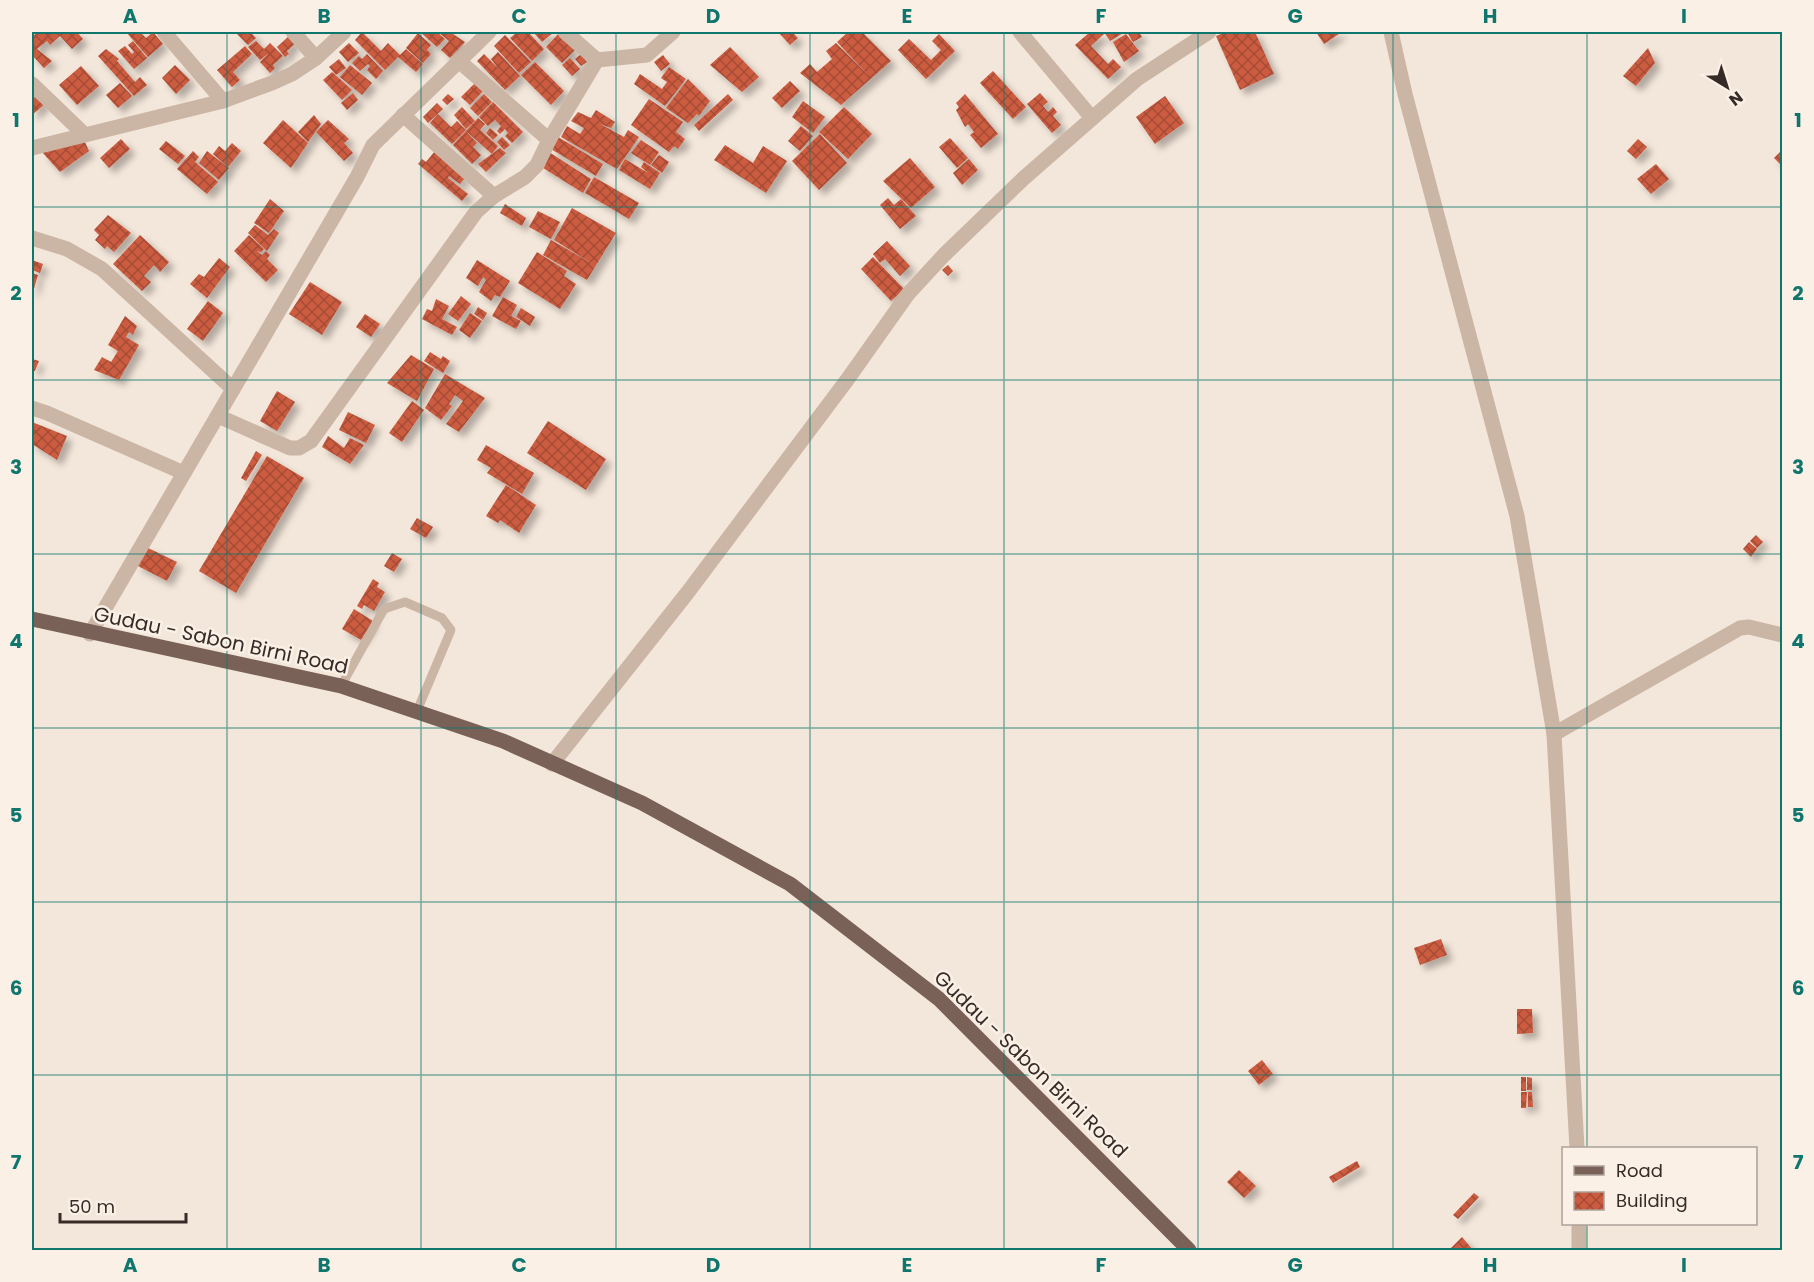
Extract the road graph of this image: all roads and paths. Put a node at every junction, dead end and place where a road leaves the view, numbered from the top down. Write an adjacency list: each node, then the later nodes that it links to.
1 (164, 32): 14 (street)
2 (293, 32): 10 (street)
3 (344, 32): 10 (street)
4 (489, 32): 12 (street)
5 (566, 32): 11 (street)
6 (673, 32): 11 (street)
7 (1020, 32): 16 (street)
8 (1209, 32): 16 (street)
9 (1391, 32): 31 (street)
10 (316, 58): 14 (street)
11 (597, 60): 18 (street)
12 (459, 62): 15 (street); 18 (street)
13 (32, 84): 17 (street)
14 (223, 100): 17 (street)
15 (403, 115): 20 (street); 22 (street)
16 (1092, 118): 32 (street)
17 (85, 135): 19 (street)
18 (549, 140): 20 (street)
19 (32, 148)
20 (494, 196): 24 (street)
21 (32, 238): 22 (street)
22 (233, 389): 24 (street)
23 (32, 408): 25 (street)
24 (218, 416): 25 (street)
25 (184, 473): 27 (street)
26 (32, 620): 27 (main road, Gudau - Sabon Birni Road)
27 (90, 634): 29 (main road, Gudau - Sabon Birni Road)
28 (1782, 635): 31 (street)
29 (341, 686): 30 (main road, Gudau - Sabon Birni Road); 30 (lane)
30 (417, 711): 32 (main road, Gudau - Sabon Birni Road)
31 (1554, 734): 33 (street)
32 (552, 764): 35 (main road, Gudau - Sabon Birni Road)
33 (1577, 1147)
34 (1580, 1225): 36 (street)
35 (1189, 1251)
36 (1580, 1251)

